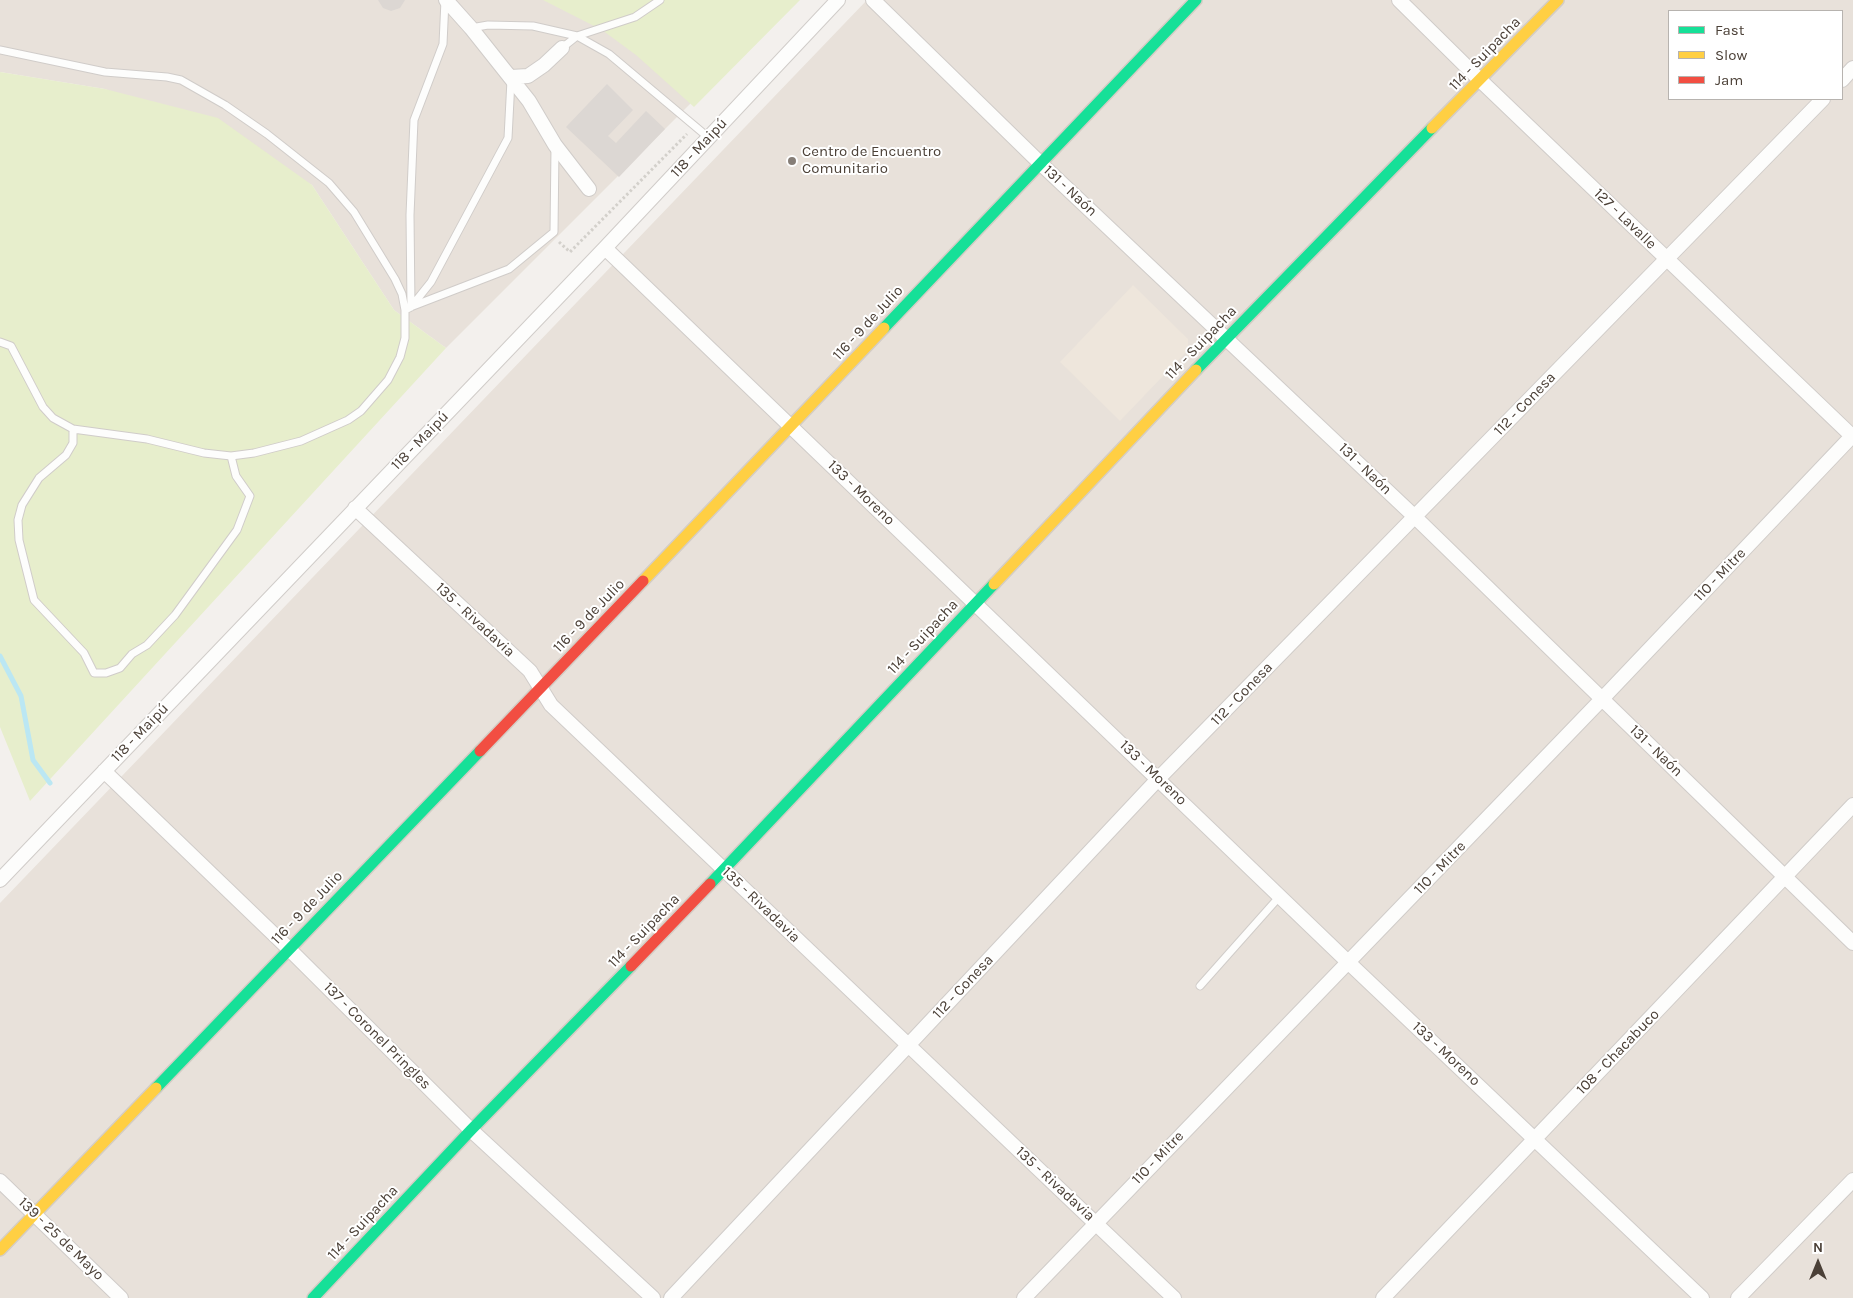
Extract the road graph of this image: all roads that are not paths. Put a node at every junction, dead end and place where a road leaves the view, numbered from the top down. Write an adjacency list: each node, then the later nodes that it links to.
1 (446, 0): 8 (street); 23 (lane)
2 (660, 0): 9 (lane)
3 (838, 0): 17 (street, 118 - Maipú)
4 (873, 0): 19 (street, 131 - Naón)
5 (1196, 0): 19 (street, 116 - 9 de Julio)
6 (1399, 0): 15 (street, 127 - Lavalle)
7 (1558, 0): 15 (street, 114 - Suipacha)
8 (471, 28): 9 (lane); 13 (street)
9 (577, 36): 10 (lane); 17 (lane)
10 (562, 48): 13 (street)
11 (0, 50): 23 (lane)
12 (1853, 68): 14 (street)
13 (511, 77): 18 (street); 23 (lane)
14 (1843, 79)
15 (1480, 80): 22 (street, 127 - Lavalle); 24 (street, 114 - Suipacha)
16 (1822, 100): 22 (street, 112 - Conesa)
17 (709, 138): 21 (street, 118 - Maipú)
18 (555, 145): 20 (street); 23 (lane)
19 (1039, 162): 24 (street, 131 - Naón); 26 (street, 116 - 9 de Julio)
20 (589, 189)
21 (605, 248): 26 (street, 133 - Moreno); 30 (street, 118 - Maipú)
22 (1666, 259): 28 (street, 127 - Lavalle); 31 (street, 112 - Conesa)
23 (408, 309): 29 (lane)
24 (1226, 338): 31 (street, 131 - Naón); 32 (street, 114 - Suipacha)
25 (0, 342): 27 (lane)
26 (791, 427): 32 (street, 133 - Moreno); 33 (street, 116 - 9 de Julio)
27 (73, 429): 29 (lane); 29 (lane)
28 (1853, 436): 34 (street, 110 - Mitre)
29 (231, 456)
30 (355, 508): 33 (street, 135 - Rivadavia); 35 (street, 118 - Maipú)
31 (1415, 517): 34 (street, 131 - Naón); 36 (street, 112 - Conesa)
32 (976, 604): 36 (street, 133 - Moreno); 38 (street, 114 - Suipacha)
33 (540, 689): 38 (street, 135 - Rivadavia); 43 (street, 116 - 9 de Julio)
34 (1602, 699): 39 (street, 131 - Naón); 44 (street, 110 - Mitre)
35 (104, 771): 40 (street, 118 - Maipú); 43 (street, 137 - Coronel Pringles)
36 (1159, 778): 41 (street, 133 - Moreno); 46 (street, 112 - Conesa)
37 (1853, 805): 39 (street, 108 - Chacabuco)
38 (724, 870): 46 (street, 135 - Rivadavia); 47 (street, 114 - Suipacha)
39 (1786, 878): 42 (street, 131 - Naón); 48 (street, 108 - Chacabuco)
40 (0, 880)
41 (1280, 896): 44 (street, 133 - Moreno); 45 (lane)
42 (1853, 943)
43 (288, 948): 47 (street, 137 - Coronel Pringles); 51 (street, 116 - 9 de Julio)
44 (1349, 963): 48 (street, 133 - Moreno); 52 (street, 110 - Mitre)
45 (1200, 986)
46 (907, 1046): 52 (street, 135 - Rivadavia); 57 (street, 112 - Conesa)
47 (471, 1130): 55 (street, 114 - Suipacha); 56 (street, 137 - Coronel Pringles)
48 (1535, 1138): 60 (street, 108 - Chacabuco); 61 (street, 133 - Moreno)
49 (1853, 1180): 62 (street)
50 (0, 1181): 51 (street, 139 - 25 de Mayo)
51 (36, 1214): 53 (street, 116 - 9 de Julio); 54 (street, 139 - 25 de Mayo)
52 (1096, 1222): 58 (street, 110 - Mitre); 59 (street, 135 - Rivadavia)
53 (0, 1250)
54 (121, 1298)
55 (313, 1298)
56 (653, 1298)
57 (671, 1298)
58 (1024, 1298)
59 (1174, 1298)
60 (1382, 1298)
61 (1702, 1298)
62 (1738, 1298)

